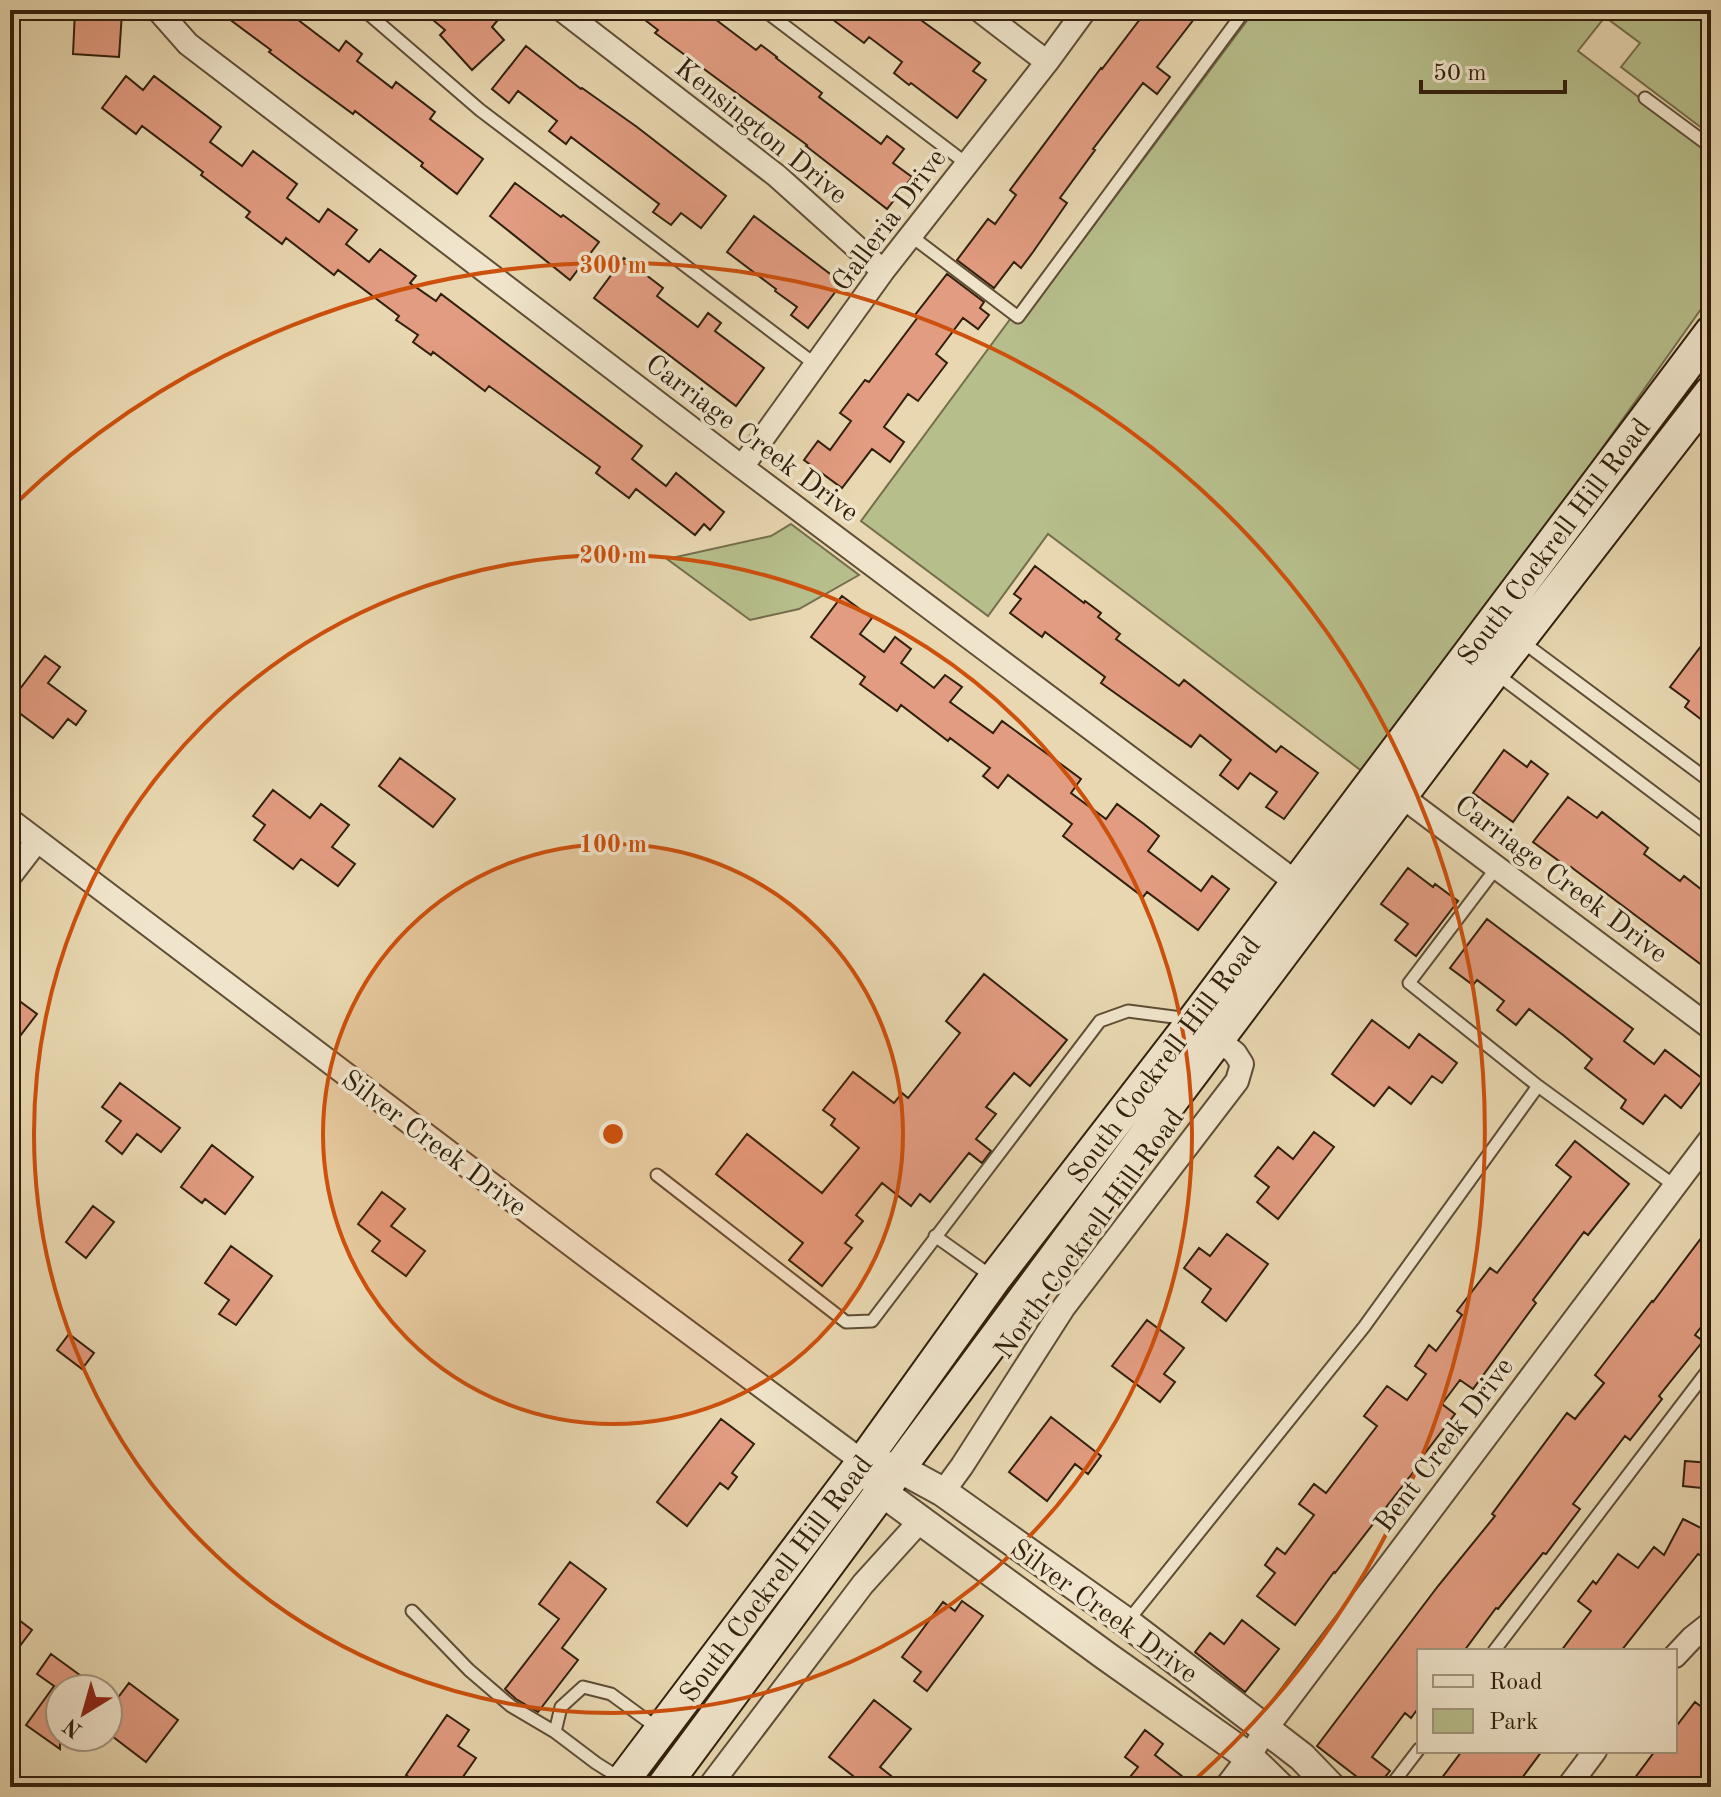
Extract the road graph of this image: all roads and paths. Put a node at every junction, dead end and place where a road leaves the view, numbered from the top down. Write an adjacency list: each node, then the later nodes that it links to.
1 (158, 10): 17 (street, Carriage Creek Drive)
2 (364, 10): 15 (lane)
3 (562, 10): 13 (street, Kensington Drive)
4 (764, 10): 11 (lane)
5 (979, 10): 8 (street)
6 (1085, 10): 8 (street, Galleria Drive)
7 (1245, 10): 12 (lane)
8 (1047, 62): 11 (street, Galleria Drive)
9 (1645, 98): 10 (lane)
10 (1711, 147)
11 (967, 164): 12 (street, Galleria Drive)
12 (911, 236): 13 (street, Galleria Drive)
13 (883, 271): 15 (street, Galleria Drive)
14 (1711, 332): 18 (main road, South Cockrell Hill Road)
15 (816, 365): 17 (street, Galleria Drive)
16 (1711, 392): 18 (main road, South Cockrell Hill Road)
17 (742, 467): 27 (street, Carriage Creek Drive)
18 (1507, 630): 19 (main road, South Cockrell Hill Road); 20 (lane); 21 (main road, South Cockrell Hill Road)
19 (1494, 672): 21 (main road, South Cockrell Hill Road); 23 (lane)
20 (1711, 782)
21 (1388, 786): 25 (street, Carriage Creek Drive); 27 (main road, South Cockrell Hill Road)
22 (10, 820): 24 (street, Silver Creek Drive)
23 (1711, 836)
24 (37, 841): 26 (street); 37 (street, Silver Creek Drive)
25 (1497, 867): 28 (street, Carriage Creek Drive); 30 (lane)
26 (10, 876)
27 (1309, 892): 29 (main road, South Cockrell Hill Road)
28 (1711, 1028)
29 (1206, 1029): 34 (lane); 35 (main road, South Cockrell Hill Road); 38 (main road, South Cockrell Hill Road); 39 (street, North Cockrell Hill Road)
30 (1538, 1086): 33 (lane); 42 (lane)
31 (1711, 1138): 33 (street, Bent Creek Drive)
32 (657, 1175): 34 (lane)
33 (1675, 1186): 46 (street, Bent Creek Drive)
34 (935, 1236): 35 (lane)
35 (995, 1278): 37 (main road, South Cockrell Hill Road)
36 (1711, 1366): 44 (lane)
37 (863, 1462): 38 (street, Silver Creek Drive); 47 (main road, South Cockrell Hill Road)
38 (891, 1480): 39 (street, Silver Creek Drive); 40 (street, Silver Creek Drive); 53 (main road, South Cockrell Hill Road)
39 (943, 1492): 42 (street, Silver Creek Drive)
40 (920, 1521): 51 (street, Silver Creek Drive); 54 (street)
41 (412, 1611): 48 (lane)
42 (1126, 1622): 46 (street, Silver Creek Drive)
43 (1711, 1623): 45 (street)
44 (1496, 1649)
45 (1677, 1654)
46 (1266, 1729): 51 (street, Bent Creek Drive); 57 (street, Silver Creek Drive)
47 (660, 1731): 48 (lane); 52 (main road, South Cockrell Hill Road)
48 (555, 1732): 52 (lane)
49 (1417, 1752): 58 (lane)
50 (1594, 1753): 59 (street)
51 (1249, 1757): 55 (street, Bent Creek Drive); 56 (street, Silver Creek Drive)
52 (620, 1783)
53 (663, 1787)
54 (709, 1787)
55 (1226, 1787)
56 (1280, 1787)
57 (1331, 1787)
58 (1390, 1787)
59 (1568, 1787)

